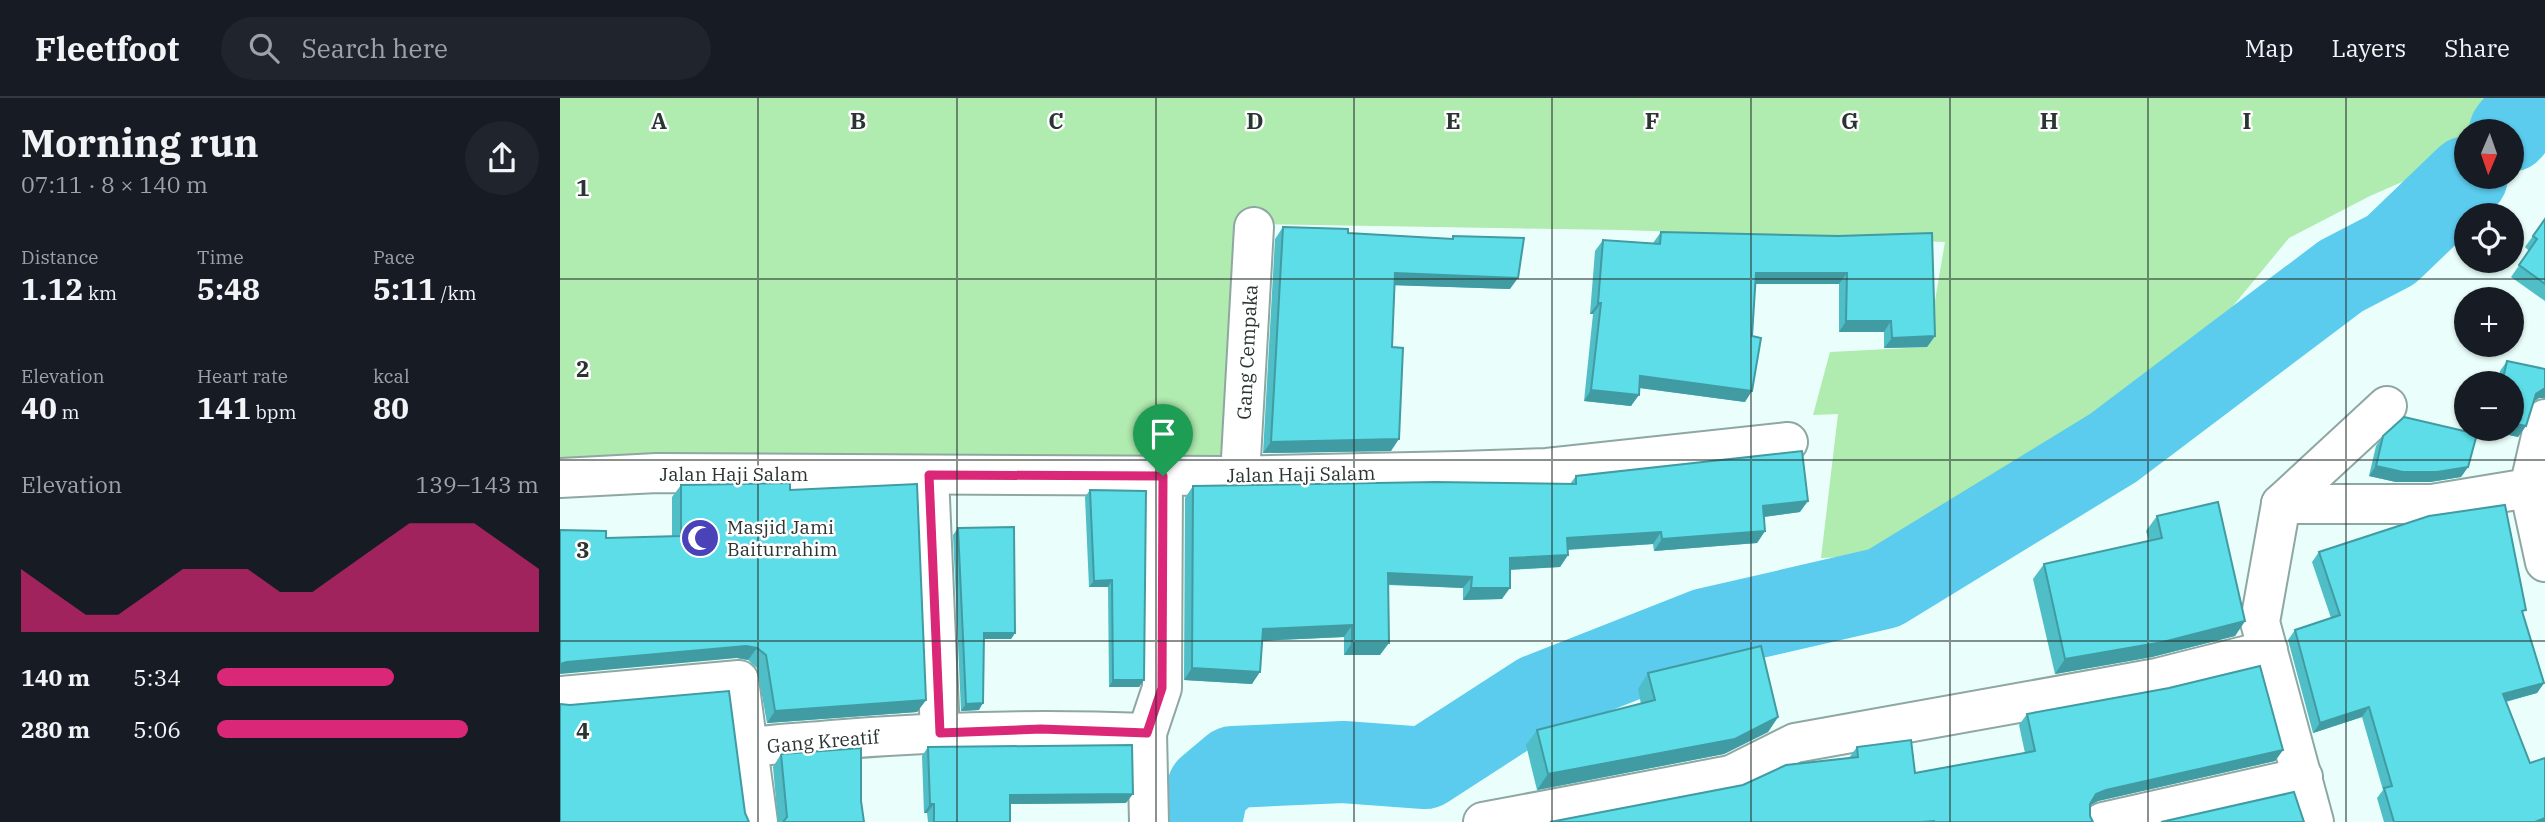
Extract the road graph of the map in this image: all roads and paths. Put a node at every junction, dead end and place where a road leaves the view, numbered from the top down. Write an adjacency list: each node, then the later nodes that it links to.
1 (1254, 228): 7 (street, Gang Cempaka)
2 (2387, 406): 10 (street)
3 (2545, 419): 9 (street)
4 (1788, 442): 7 (street, Jalan Haji Salam)
5 (929, 475): 6 (street, Jalan Haji Salam); 8 (street, Jalan Haji Salam); 14 (street)
6 (1163, 476): 7 (street, Jalan Haji Salam); 15 (street)
7 (1240, 476)
8 (560, 478)
9 (2536, 493): 10 (street); 11 (street)
10 (2281, 504): 12 (street)
11 (2545, 562)
12 (2268, 650): 17 (street); 20 (street)
13 (560, 696): 16 (street, Gang Kreatif)
14 (940, 733): 15 (street, Gang Kreatif); 16 (street, Gang Kreatif)
15 (1147, 733): 19 (street)
16 (748, 748): 18 (street)
17 (2303, 777): 21 (street); 22 (street)
18 (758, 822)
19 (1149, 822)
20 (1483, 822)
21 (2103, 822)
22 (2314, 822)

